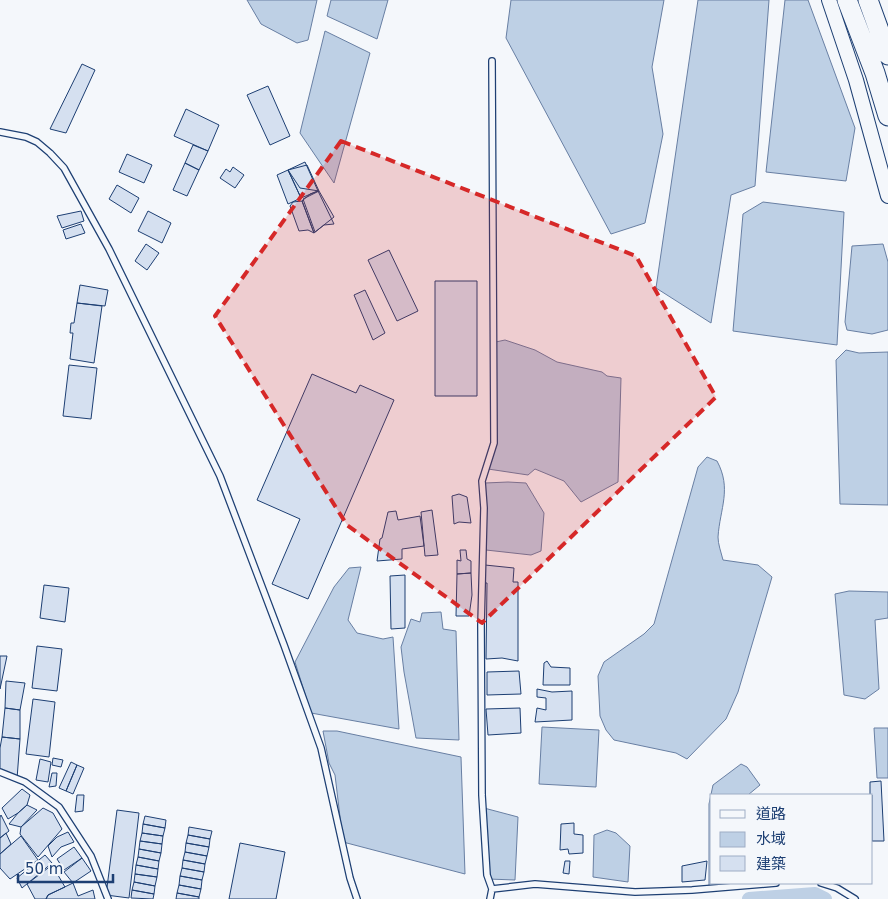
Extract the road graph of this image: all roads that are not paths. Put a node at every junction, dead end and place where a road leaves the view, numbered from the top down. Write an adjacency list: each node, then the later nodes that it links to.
1 (828, 0): 8 (street)
2 (847, 0): 6 (highway)
3 (868, 0): 4 (highway)
4 (888, 54)
5 (492, 60): 12 (lane)
6 (888, 116)
7 (0, 132): 14 (lane)
8 (888, 196)
9 (0, 772): 13 (lane)
10 (764, 884): 12 (lane)
11 (824, 884): 16 (lane)
12 (492, 889): 15 (lane)
13 (108, 899)
14 (357, 899)
15 (490, 899)
16 (855, 899)

